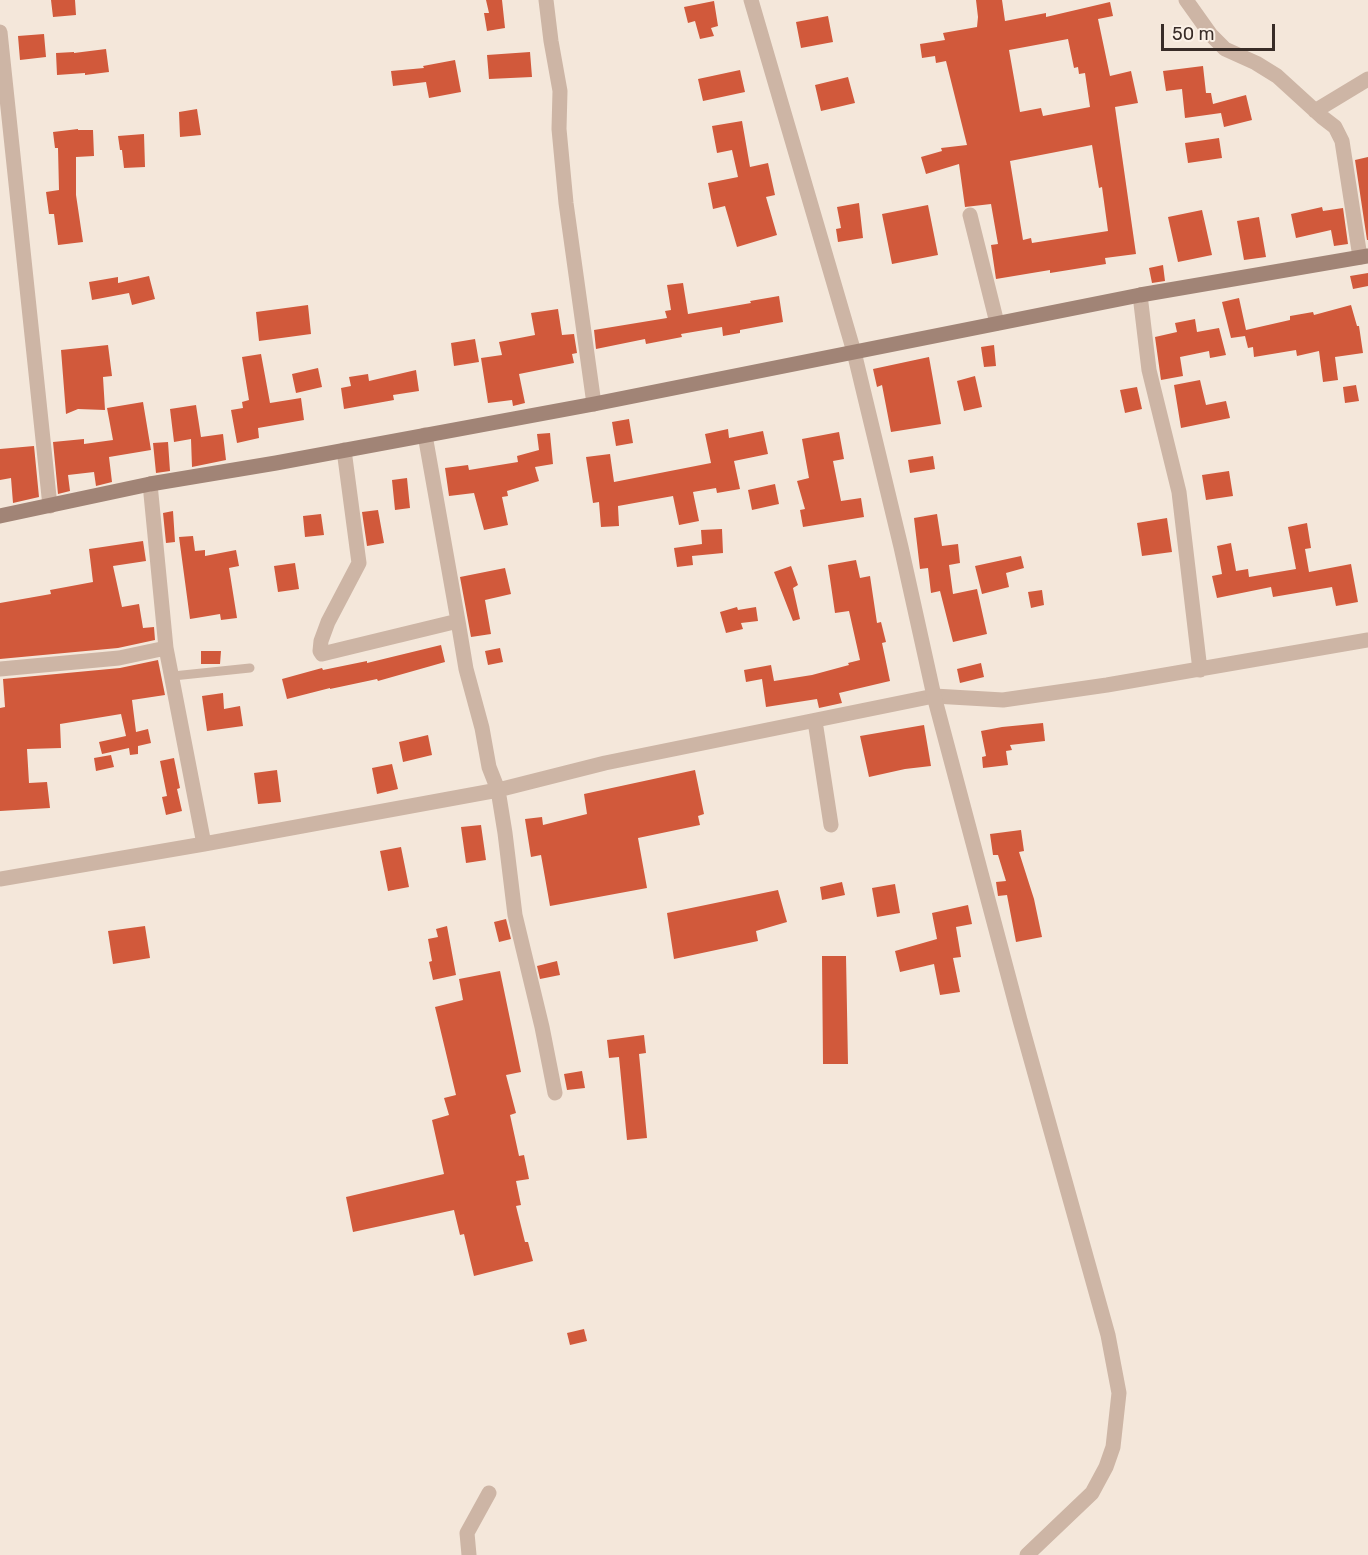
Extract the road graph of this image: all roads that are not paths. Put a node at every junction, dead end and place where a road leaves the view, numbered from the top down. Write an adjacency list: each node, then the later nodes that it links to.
1 (546, 0): 13 (street)
2 (1186, 0): 6 (street)
3 (755, 1): 12 (street)
4 (0, 32): 7 (street)
5 (1368, 79): 6 (street)
6 (1315, 111): 9 (street)
7 (7, 162): 17 (street)
8 (970, 215): 11 (street)
9 (1364, 256): 10 (main road)
10 (1140, 295): 11 (main road); 24 (street)
11 (997, 323): 12 (main road)
12 (854, 352): 13 (main road); 26 (street)
13 (594, 404): 14 (main road)
14 (425, 435): 15 (main road); 19 (street)
15 (344, 450): 16 (main road); 19 (street)
16 (150, 484): 17 (main road); 21 (street)
17 (50, 506): 18 (main road)
18 (0, 516)
19 (458, 621): 28 (street)
20 (1368, 640): 24 (street)
21 (166, 648): 23 (street); 25 (street)
22 (250, 668): 25 (lane)
23 (0, 669)
24 (1200, 670): 26 (street)
25 (172, 676): 30 (street)
26 (934, 696): 27 (street); 35 (street)
27 (815, 721): 28 (street); 29 (street)
28 (498, 790): 30 (street); 32 (street)
29 (831, 825)
30 (204, 844): 31 (street)
31 (0, 879)
32 (555, 1093)
33 (489, 1493): 34 (street)
34 (469, 1555)
35 (1027, 1555)

